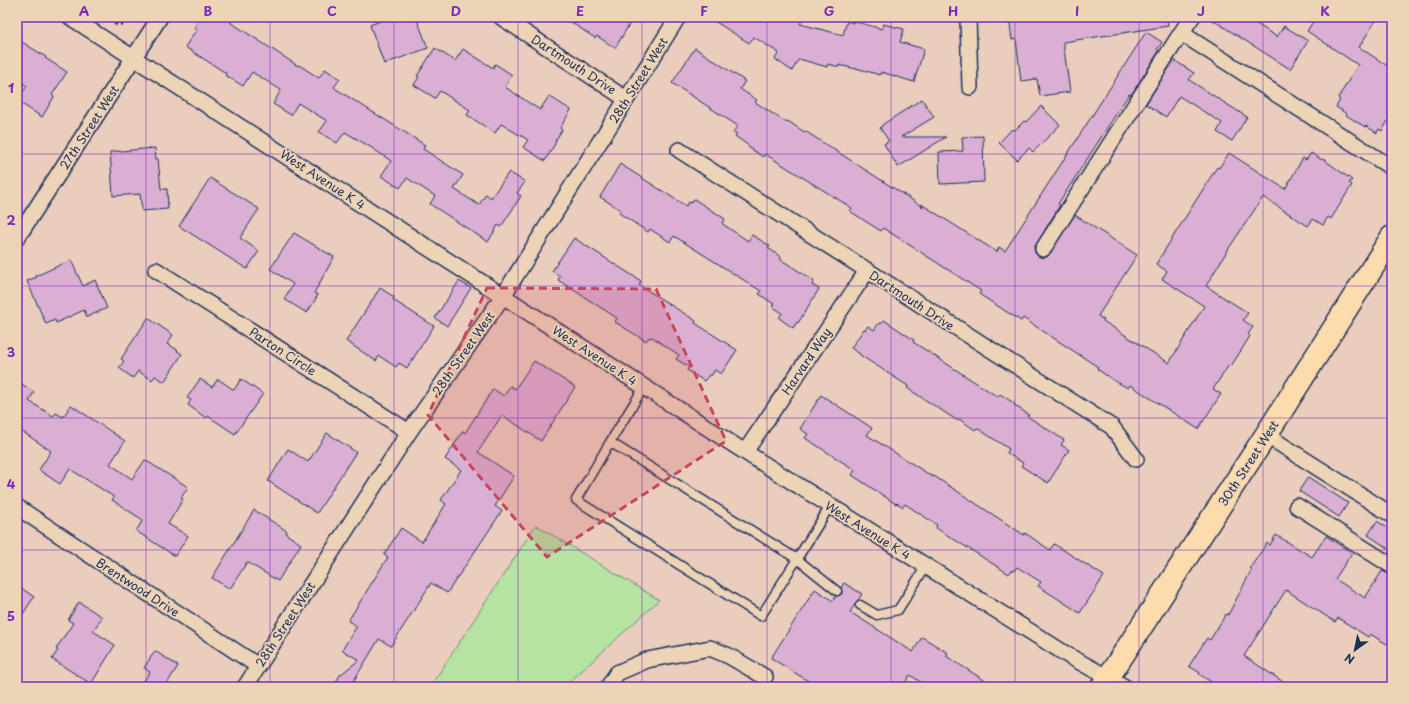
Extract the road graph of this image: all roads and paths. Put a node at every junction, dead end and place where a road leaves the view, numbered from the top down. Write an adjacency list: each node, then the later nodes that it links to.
1 (70, 17): 10 (street, West Avenue K 4)
2 (133, 17): 8 (path)
3 (160, 17): 10 (street, 27th Street West)
4 (501, 17): 12 (street, Dartmouth Drive)
5 (678, 17): 12 (street, 28th Street West)
6 (968, 17): 11 (street)
7 (1192, 17): 9 (street)
8 (109, 23)
9 (1181, 33): 14 (street); 17 (street)
10 (134, 57): 16 (street, 27th Street West); 20 (street, West Avenue K 4)
11 (970, 87)
12 (626, 99): 20 (street, 28th Street West)
13 (679, 150): 19 (street, Dartmouth Drive)
14 (1392, 168)
15 (1392, 237): 23 (main road, 30th Street West)
16 (17, 238)
17 (1043, 249)
18 (156, 270): 22 (street, Parton Circle)
19 (867, 271): 25 (street, Harvard Way); 26 (street, Dartmouth Drive)
20 (503, 296): 21 (street, West Avenue K 4); 22 (street, 28th Street West)
21 (644, 387): 24 (lane); 25 (street, West Avenue K 4)
22 (409, 432): 36 (street, 28th Street West)
23 (1266, 434): 30 (street); 38 (main road, 30th Street West)
24 (610, 442): 31 (lane); 31 (lane)
25 (745, 452): 27 (street, West Avenue K 4)
26 (1136, 459)
27 (830, 506): 31 (lane); 32 (street, West Avenue K 4)
28 (1297, 506): 33 (street)
29 (17, 507): 36 (street, Brentwood Drive)
30 (1392, 515)
31 (797, 559): 34 (lane)
32 (926, 566): 35 (lane); 38 (street, West Avenue K 4)
33 (1392, 566)
34 (837, 590)
35 (860, 605)
36 (258, 666): 39 (street, 28th Street West)
37 (765, 677): 40 (street)
38 (1111, 684)
39 (245, 687)
40 (608, 687)

